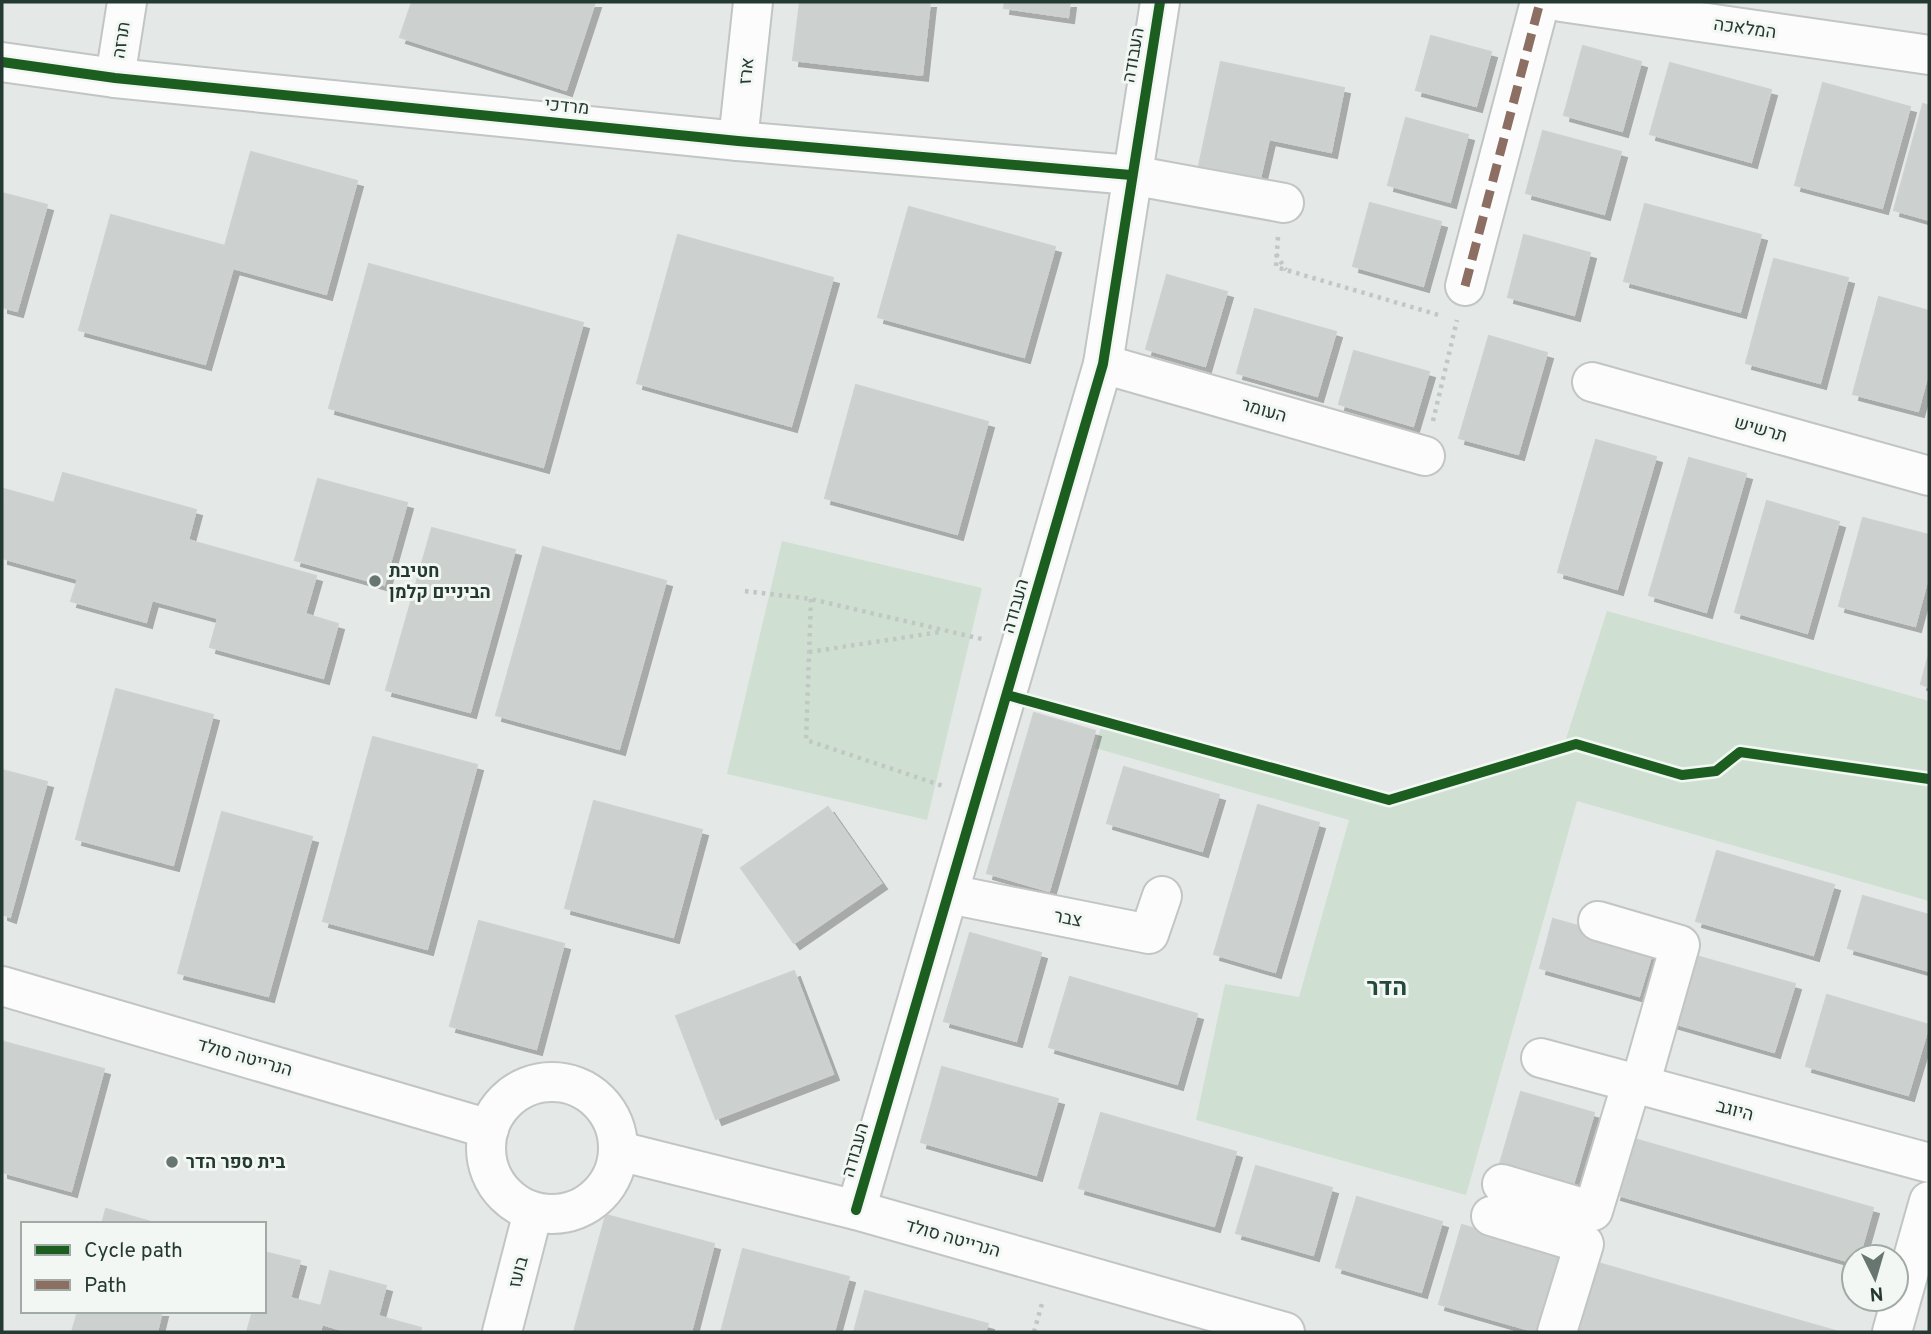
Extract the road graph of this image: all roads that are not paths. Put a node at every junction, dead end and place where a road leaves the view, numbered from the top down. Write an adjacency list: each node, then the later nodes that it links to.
1 (127, 2): 8 (street, תרזה)
2 (753, 2): 9 (street, ארז)
3 (1160, 2): 10 (street, העבודה)
4 (1540, 2): 12 (street)
5 (1561, 2): 6 (street, המלאכה)
6 (1929, 55)
7 (2, 62): 8 (street, מרדכי)
8 (115, 78): 9 (street, מרדכי)
9 (738, 141): 10 (street, מרדכי)
10 (1130, 175): 11 (street, מרדכי); 13 (street, העבודה)
11 (1284, 203)
12 (1461, 303)
13 (1103, 364): 15 (street, העומר); 17 (street, העבודה)
14 (1592, 382): 16 (street, תרשיש)
15 (1425, 456)
16 (1929, 476)
17 (949, 894): 18 (street, צבר); 27 (street, העבודה)
18 (1162, 896)
19 (1598, 921): 22 (street)
20 (2, 986): 23 (street, הנרייטה סולד)
21 (1541, 1058): 22 (street, היוגב)
22 (1636, 1083): 25 (street, היוגב); 31 (street)
23 (489, 1129): 24 (street); 28 (street)
24 (619, 1151): 27 (street, הנרייטה סולד); 28 (street)
25 (1929, 1163)
26 (1929, 1200): 32 (street)
27 (856, 1210): 30 (street, הנרייטה סולד)
28 (533, 1212): 29 (street, בועז)
29 (502, 1332)
30 (1285, 1332)
31 (1557, 1332)
32 (1892, 1332)

